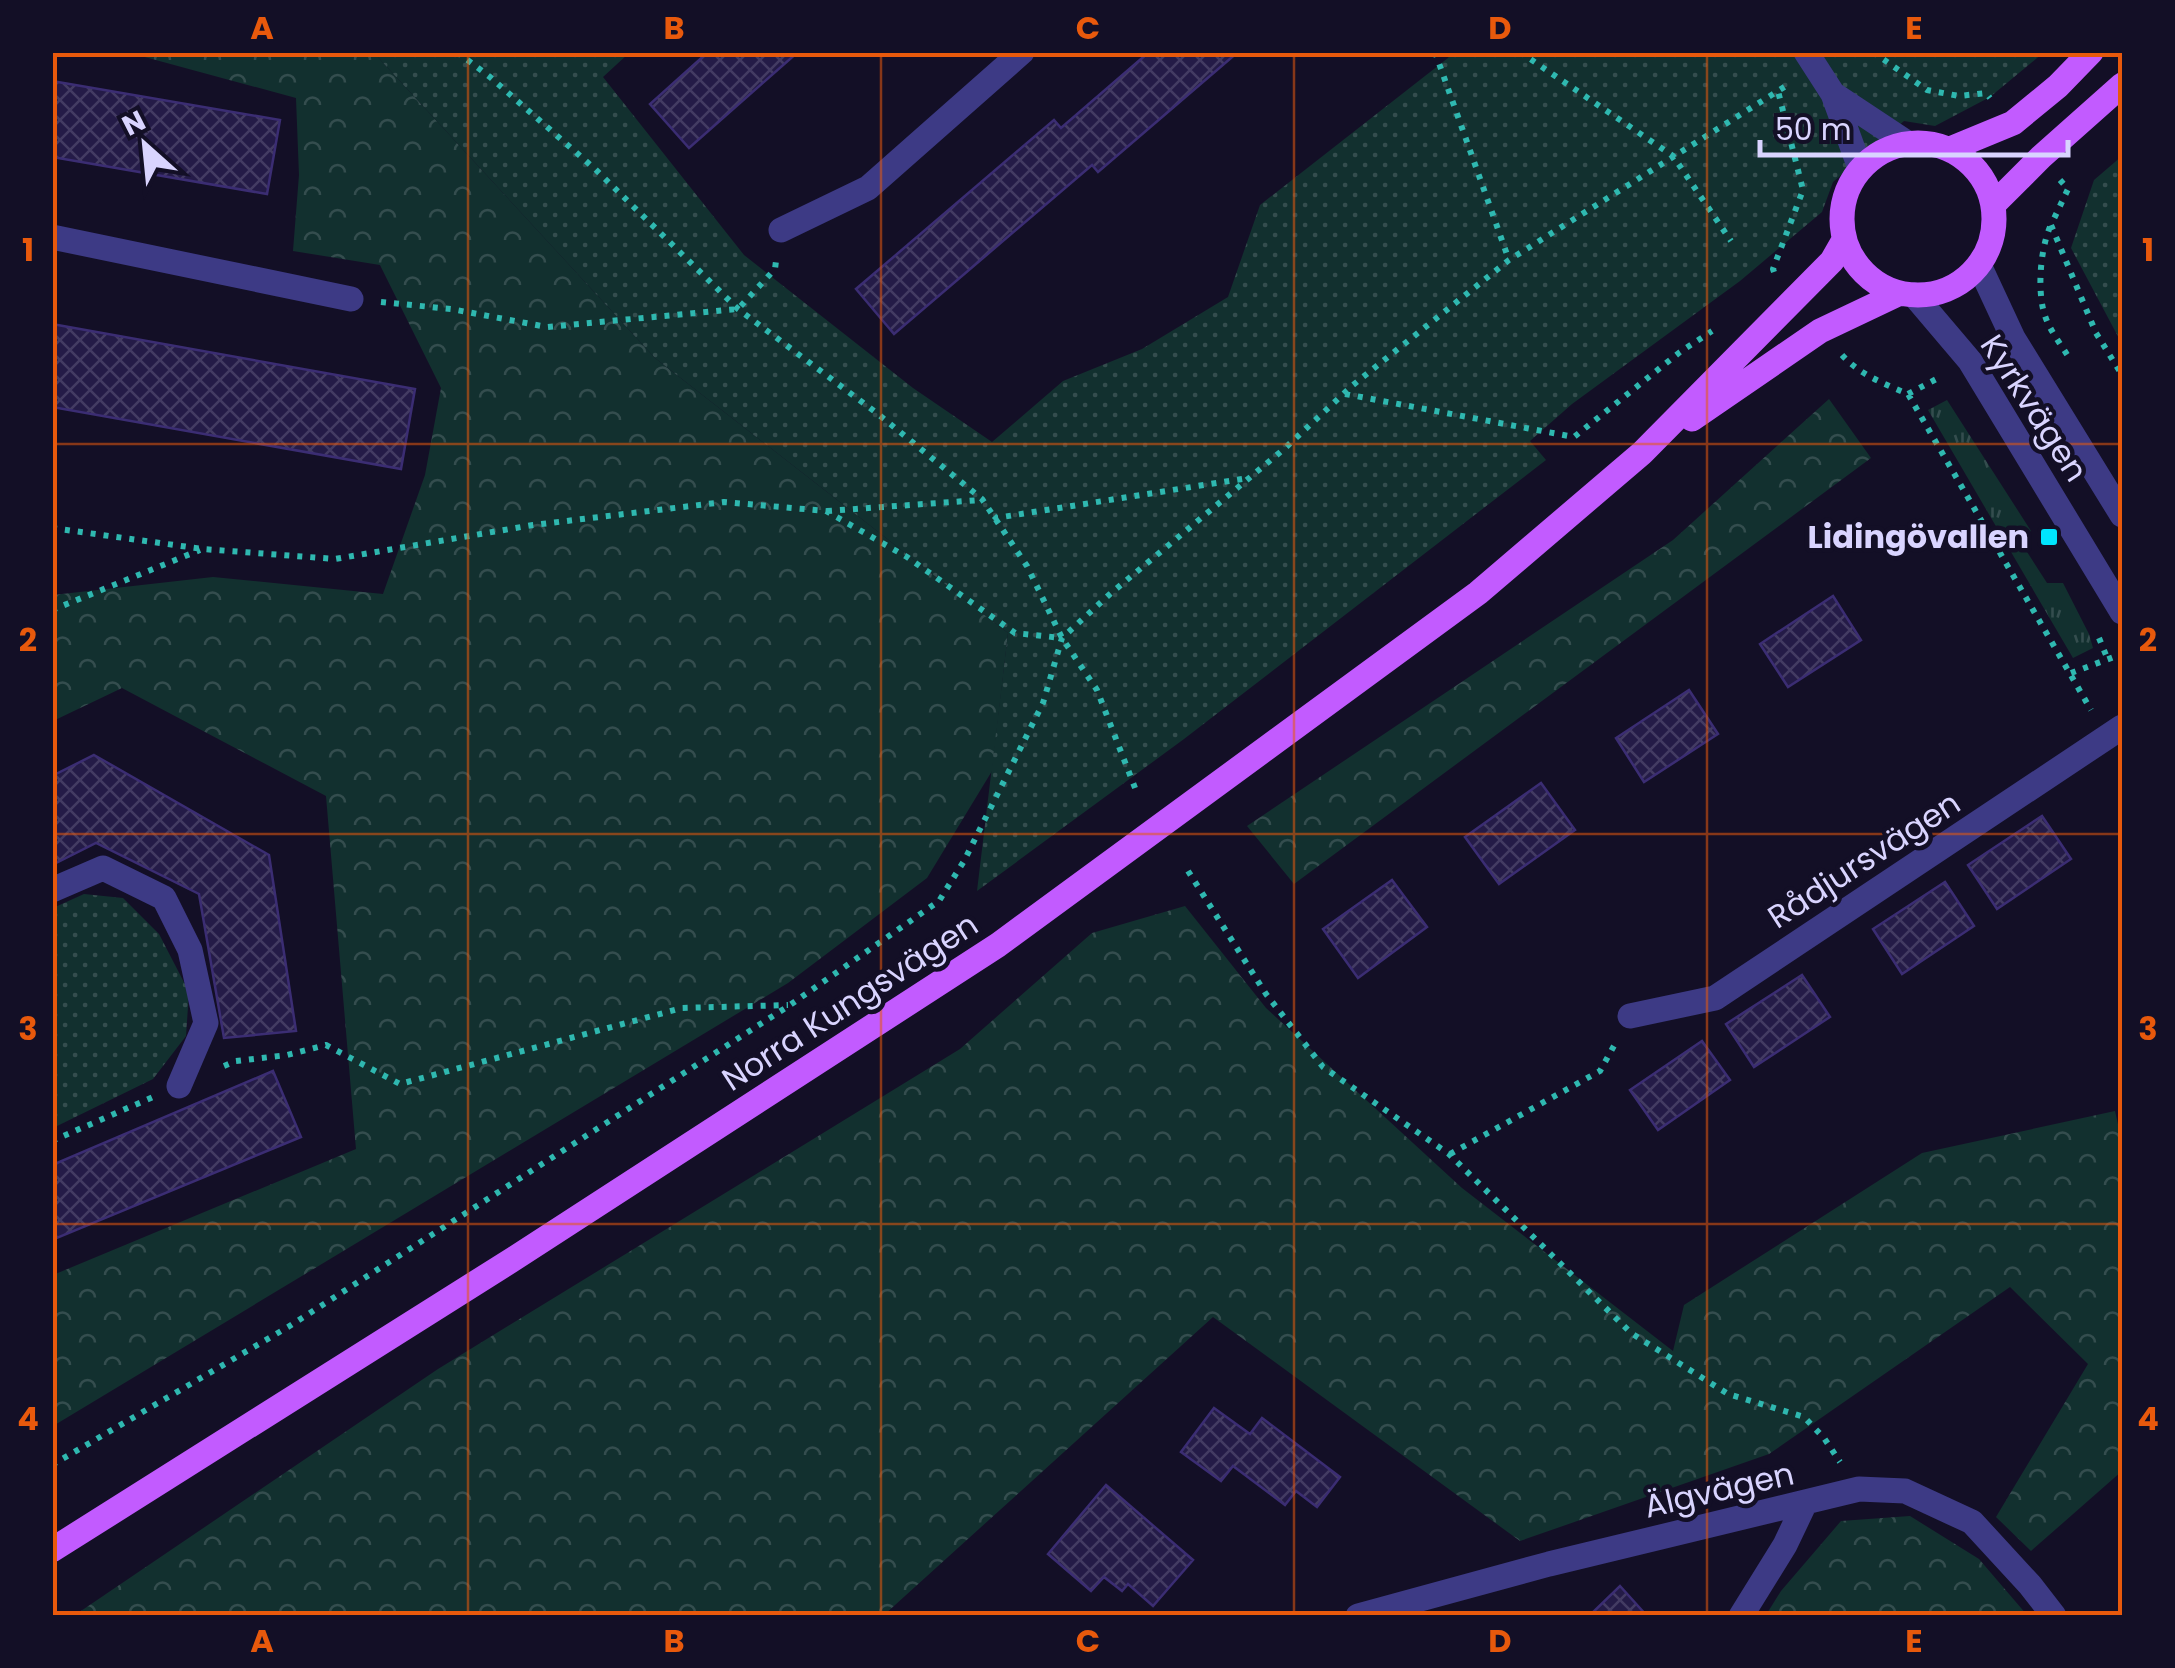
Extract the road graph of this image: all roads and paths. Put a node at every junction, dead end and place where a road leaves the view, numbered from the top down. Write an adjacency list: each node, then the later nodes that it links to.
1 (457, 52): 25 (path)
2 (1022, 52): 16 (street)
3 (1434, 52): 20 (path)
4 (1520, 52): 12 (path)
5 (2091, 52): 11 (main road)
6 (1810, 60): 8 (path); 9 (street)
7 (2122, 85): 14 (main road)
8 (1778, 91): 12 (path); 24 (path)
9 (1833, 94): 10 (street); 13 (street)
10 (1907, 143): 11 (main road); 13 (main road)
11 (1950, 149): 14 (main road)
12 (1673, 156): 19 (path); 20 (path)
13 (1860, 168): 18 (main road)
14 (1994, 204): 21 (main road)
15 (2051, 226): 28 (path)
16 (782, 230): 25 (path)
17 (52, 237): 23 (street)
18 (1844, 240): 22 (main road); 24 (main road, Norra Kungsvägen)
19 (1731, 241)
20 (1509, 260): 29 (path)
21 (1980, 265): 22 (main road); 34 (street, Kyrkvägen)
22 (1907, 294): 27 (main road, Norra Kungsvägen); 39 (street, Kyrkvägen)
23 (351, 299): 25 (path)
24 (1794, 299): 30 (main road, Norra Kungsvägen)
25 (738, 309): 32 (path)
26 (1721, 325): 29 (path)
27 (1820, 331): 30 (main road, Norra Kungsvägen); 42 (path)
28 (2075, 368)
29 (1344, 394): 31 (path)
30 (1642, 453): 55 (main road, Norra Kungsvägen)
31 (1250, 477): 35 (path); 40 (path)
32 (982, 500): 33 (path); 35 (path)
33 (826, 511): 37 (path); 40 (path)
34 (2122, 515)
35 (996, 518): 40 (path)
36 (52, 528): 37 (path)
37 (203, 549): 38 (path)
38 (52, 610)
39 (2122, 612)
40 (1062, 638): 44 (path); 47 (path)
41 (2122, 654): 42 (path)
42 (2071, 673): 43 (path)
43 (2115, 733): 48 (street, Rådjursvägen)
44 (1137, 793)
45 (1188, 871): 51 (path)
46 (52, 890): 49 (street)
47 (790, 1005): 49 (path); 52 (path)
48 (1630, 1016): 51 (path)
49 (179, 1086): 50 (path)
50 (52, 1142)
51 (1449, 1154): 53 (path)
52 (52, 1464)
53 (1859, 1490): 54 (street, Älgvägen); 58 (street, Älgvägen)
54 (1804, 1503): 56 (street, Älgvägen); 57 (street)
55 (52, 1550)
56 (1358, 1616)
57 (1742, 1616)
58 (2054, 1616)

